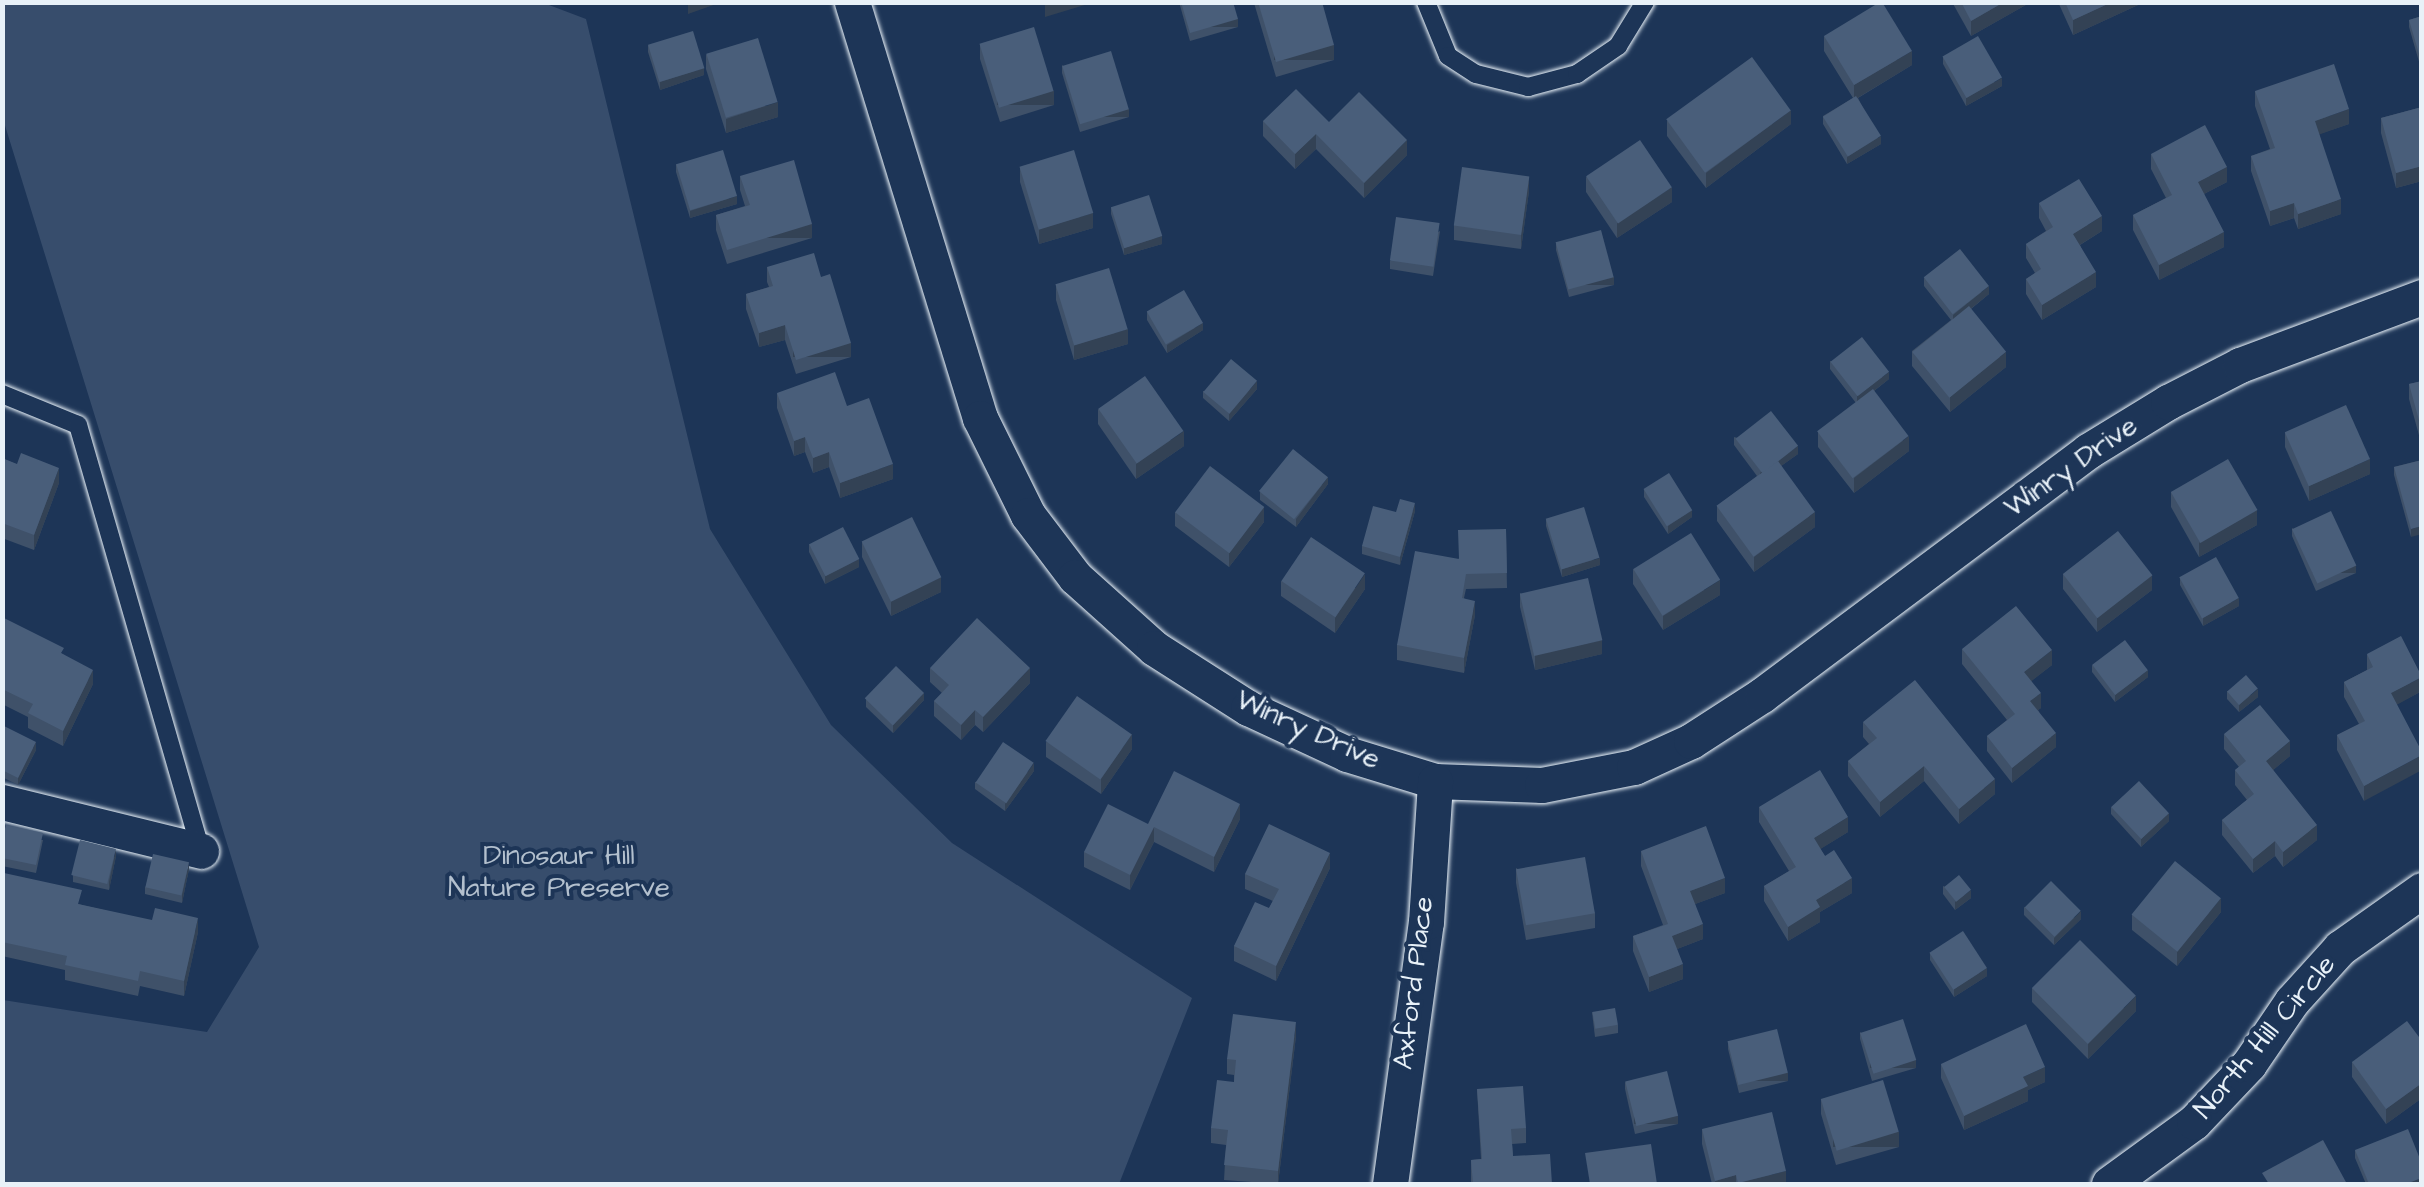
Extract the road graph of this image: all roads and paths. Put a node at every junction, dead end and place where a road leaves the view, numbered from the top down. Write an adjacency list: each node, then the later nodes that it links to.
1 (852, 2): 6 (street, Winry Drive)
2 (1426, 2): 3 (lane)
3 (1645, 2)
4 (2422, 296): 6 (street, Winry Drive)
5 (2, 394): 8 (lane)
6 (1434, 781): 10 (street, Axford Place)
7 (2, 802): 8 (street)
8 (202, 851)
9 (2422, 890): 11 (street, North Hill Circle)
10 (1390, 1184)
11 (2109, 1184)

